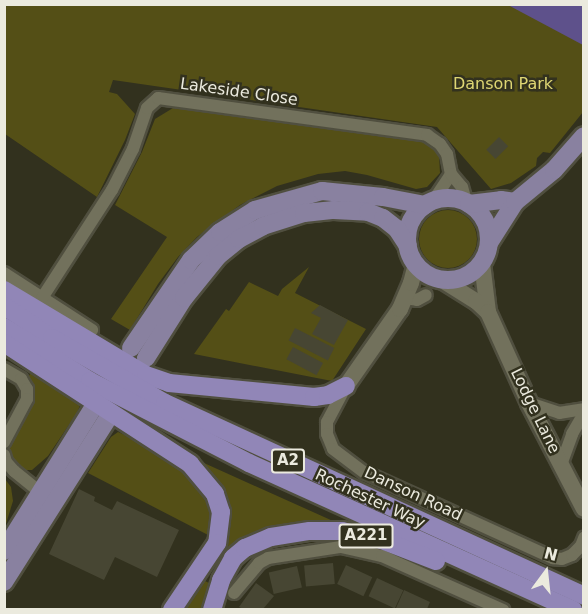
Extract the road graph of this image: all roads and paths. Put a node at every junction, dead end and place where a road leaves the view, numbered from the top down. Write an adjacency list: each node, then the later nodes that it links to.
1 (584, 136): 4 (main road)
2 (451, 174): 3 (street, Lakeside Close); 5 (street); 14 (street, Lakeside Close)
3 (468, 202): 4 (main road); 5 (main road); 6 (main road)
4 (515, 202): 6 (main road)
5 (429, 203): 7 (main road); 7 (main road)
6 (489, 243): 8 (main road)
7 (408, 246): 9 (main road)
8 (482, 263): 11 (main road); 17 (street, Lodge Lane)
9 (416, 264): 11 (main road); 15 (street, Danson Road)
10 (4, 273): 14 (street)
11 (442, 280): 17 (street, Lodge Lane)
12 (4, 290): 22 (highway)
13 (426, 295): 15 (street)
14 (42, 298): 19 (street)
15 (405, 298): 22 (street, Danson Road)
16 (4, 306): 35 (highway, Rochester Way / A2)
17 (488, 312): 23 (street, Lodge Lane)
18 (4, 327): 40 (highway, Rochester Way / A2)
19 (92, 330)
20 (4, 343): 36 (highway)
21 (4, 369): 26 (street)
22 (346, 386): 31 (street, Danson Road)
23 (529, 403): 24 (street); 28 (street, Lodge Lane)
24 (584, 409)
25 (584, 413): 28 (street)
26 (4, 442)
27 (4, 455): 29 (street)
28 (561, 465): 30 (street, Lodge Lane)
29 (41, 493): 32 (main road); 33 (main road)
30 (584, 509)
31 (584, 538)
32 (4, 551)
33 (4, 582)
34 (234, 593): 38 (street)
35 (584, 596)
36 (172, 609)
37 (212, 609): 39 (highway, A221)
38 (503, 609)
39 (548, 609)
40 (573, 609)

